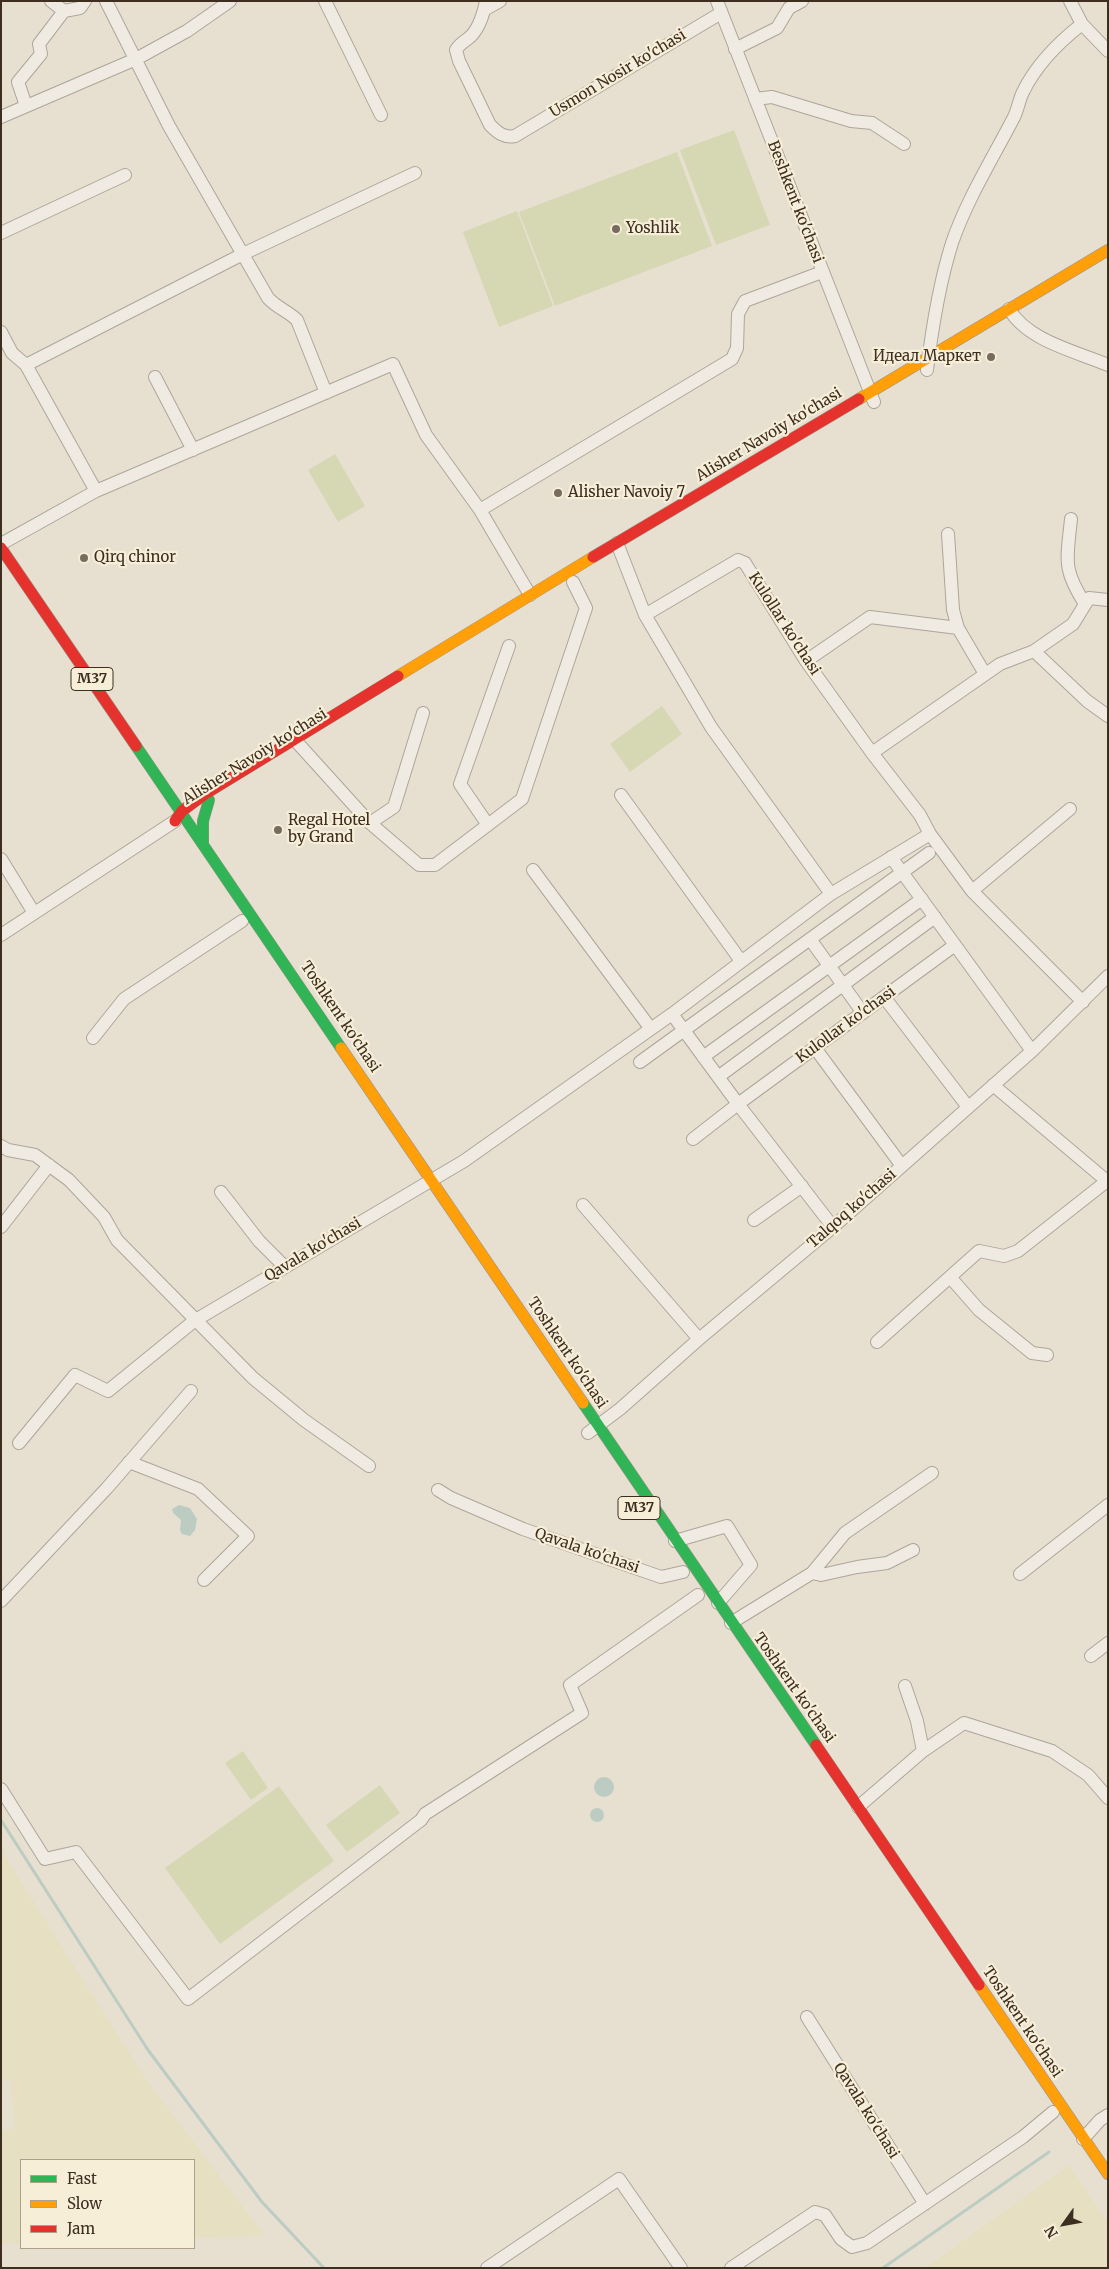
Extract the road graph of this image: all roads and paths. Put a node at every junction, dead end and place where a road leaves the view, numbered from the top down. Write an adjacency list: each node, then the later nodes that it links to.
1 (51, 1): 11 (street)
2 (85, 1): 11 (street)
3 (106, 1): 15 (street)
4 (230, 1): 15 (street)
5 (325, 1): 18 (street)
6 (500, 1): 9 (street)
7 (802, 1): 13 (street)
8 (1070, 1): 12 (street)
9 (485, 6): 10 (street, Usmon Nosir ko'chasi)
10 (719, 7): 13 (street, Beshkent ko'chasi)
11 (64, 11): 17 (street)
12 (1082, 24): 14 (street); 30 (street)
13 (735, 49): 16 (street, Beshkent ko'chasi)
14 (1108, 51)
15 (136, 59): 17 (street); 25 (street)
16 (755, 98): 20 (street); 27 (street, Beshkent ko'chasi)
17 (26, 106): 19 (street)
18 (381, 115)
19 (1, 117)
20 (904, 144)
21 (416, 173): 25 (street)
22 (125, 175): 23 (street)
23 (1, 233)
24 (1108, 250): 28 (main road, Alisher Navoiy ko'chasi)
25 (243, 254): 31 (street); 35 (street)
26 (1108, 262): 28 (main road, Alisher Navoiy ko'chasi)
27 (822, 272): 36 (street, Beshkent ko'chasi); 39 (street)
28 (1012, 314): 30 (main road, Alisher Navoiy ko'chasi); 32 (street); 33 (main road, Alisher Navoiy ko'chasi)
29 (1, 332): 31 (street)
30 (929, 357): 33 (street); 36 (main road, Alisher Navoiy ko'chasi)
31 (26, 365): 38 (street)
32 (1108, 365)
33 (927, 370): 36 (main road, Alisher Navoiy ko'chasi)
34 (155, 377): 37 (street)
35 (326, 393): 37 (street); 39 (street)
36 (871, 397): 44 (main road, Alisher Navoiy ko'chasi)
37 (193, 450): 38 (street)
38 (96, 492): 42 (street)
39 (480, 510): 47 (street)
40 (1070, 519): 49 (street)
41 (948, 534): 51 (street)
42 (1, 544)
43 (1, 548): 60 (main road, Toshkent ko'chasi / M37)
44 (620, 548): 46 (main road, Alisher Navoiy ko'chasi); 47 (main road, Alisher Navoiy ko'chasi); 50 (street)
45 (1, 566): 64 (main road, Toshkent ko'chasi / M37)
46 (573, 582): 58 (main road, Alisher Navoiy ko'chasi); 66 (street)
47 (530, 595): 58 (main road, Alisher Navoiy ko'chasi)
48 (1108, 600): 49 (street)
49 (1086, 604): 53 (street)
50 (645, 615): 54 (street, Kulollar ko'chasi); 75 (street)
51 (958, 628): 54 (street); 55 (street)
52 (509, 646): 66 (street)
53 (1034, 651): 55 (street); 57 (street)
54 (806, 660): 59 (street, Kulollar ko'chasi)
55 (984, 674): 59 (street)
56 (422, 713): 65 (street)
57 (1108, 716)
58 (296, 743): 62 (main road, Alisher Navoiy ko'chasi); 65 (street)
59 (872, 753): 67 (street, Kulollar ko'chasi)
60 (163, 784): 62 (main road); 64 (main road, Toshkent ko'chasi / M37)
61 (621, 795): 83 (street)
62 (207, 797): 64 (main road, Alisher Navoiy ko'chasi); 68 (main road)
63 (1070, 809): 74 (street)
64 (181, 816): 68 (main road, Toshkent ko'chasi / M37); 77 (street); 79 (main road, Toshkent ko'chasi / M37)
65 (370, 823): 66 (street)
66 (488, 825)
67 (930, 834): 70 (street); 74 (street, Kulollar ko'chasi)
68 (203, 843): 106 (main road, Toshkent ko'chasi / M37)
69 (929, 853): 73 (street)
70 (891, 857): 73 (street); 75 (street)
71 (1, 859): 77 (street)
72 (533, 870): 91 (street)
73 (902, 872): 76 (street); 81 (street)
74 (972, 891): 88 (street, Kulollar ko'chasi)
75 (831, 894): 83 (street)
76 (922, 899): 78 (street); 84 (street)
77 (34, 913): 80 (street)
78 (935, 917): 82 (street); 86 (street)
79 (242, 921): 93 (street); 108 (main road, Toshkent ko'chasi / M37)
80 (3, 929)
81 (810, 939): 84 (street); 92 (street)
82 (955, 945): 87 (street, Kulollar ko'chasi); 95 (street)
83 (741, 961): 90 (street)
84 (829, 966): 86 (street); 96 (street)
85 (1108, 976): 88 (street, Talqoq ko'chasi)
86 (843, 985): 89 (street); 98 (street)
87 (884, 997): 89 (street, Kulollar ko'chasi); 101 (street)
88 (1083, 1002): 95 (street, Talqoq ko'chasi)
89 (862, 1013): 94 (street, Kulollar ko'chasi)
90 (672, 1014): 91 (street); 92 (street)
91 (651, 1029): 106 (street)
92 (684, 1030): 96 (street); 97 (street)
93 (93, 1038)
94 (814, 1048): 100 (street, Kulollar ko'chasi); 105 (street)
95 (1032, 1051): 99 (street, Talqoq ko'chasi)
96 (703, 1057): 98 (street)
97 (640, 1062)
98 (718, 1077): 100 (street)
99 (993, 1085): 101 (street, Talqoq ko'chasi); 107 (street)
100 (738, 1104): 102 (street, Kulollar ko'chasi); 109 (street)
101 (968, 1107): 105 (street, Talqoq ko'chasi)
102 (693, 1138)
103 (1, 1146): 104 (street)
104 (49, 1165): 114 (street); 117 (street)
105 (902, 1166): 113 (street, Talqoq ko'chasi)
106 (433, 1180): 108 (street, Qavala ko'chasi); 122 (main road, Toshkent ko'chasi / M37)
107 (1107, 1181): 116 (street)
108 (418, 1183): 115 (street, Qavala ko'chasi)
109 (802, 1186): 112 (street); 113 (street)
110 (221, 1192): 115 (street)
111 (583, 1204): 118 (street)
112 (754, 1220)
113 (834, 1226): 118 (street, Talqoq ko'chasi)
114 (1, 1227)
115 (285, 1267): 117 (street, Qavala ko'chasi)
116 (950, 1277): 119 (street); 120 (street)
117 (194, 1320): 123 (street, Qavala ko'chasi); 125 (street)
118 (699, 1340): 122 (street, Talqoq ko'chasi)
119 (877, 1342)
120 (1047, 1355)
121 (191, 1391): 124 (street)
122 (590, 1432): 129 (main road, Toshkent ko'chasi / M37)
123 (20, 1443)
124 (129, 1462): 133 (street); 134 (street)
125 (369, 1466)
126 (932, 1473): 131 (street)
127 (438, 1490): 141 (street, Qavala ko'chasi)
128 (1108, 1505): 132 (street)
129 (675, 1541): 135 (main road, Toshkent ko'chasi / M37); 135 (street)
130 (912, 1550): 131 (street)
131 (812, 1573): 136 (street)
132 (1020, 1574)
133 (204, 1580)
134 (1, 1601)
135 (718, 1603): 136 (main road, Toshkent ko'chasi / M37)
136 (726, 1629): 143 (main road, Toshkent ko'chasi / M37)
137 (1108, 1643): 138 (street)
138 (1091, 1656)
139 (905, 1686): 140 (street)
140 (923, 1751): 142 (street); 143 (street)
141 (1, 1789)
142 (1108, 1798)
143 (858, 1807): 148 (main road, Toshkent ko'chasi / M37)
144 (844, 1808): 146 (main road, Toshkent ko'chasi / M37)
145 (808, 2017): 150 (street, Qavala ko'chasi)
146 (1053, 2112): 149 (main road, Toshkent ko'chasi / M37); 150 (street)
147 (1108, 2115): 148 (street)
148 (1083, 2139): 149 (main road, Toshkent ko'chasi / M37)
149 (1105, 2179)
150 (925, 2204): 153 (street)
151 (487, 2268): 152 (street)
152 (682, 2268)
153 (731, 2268)

